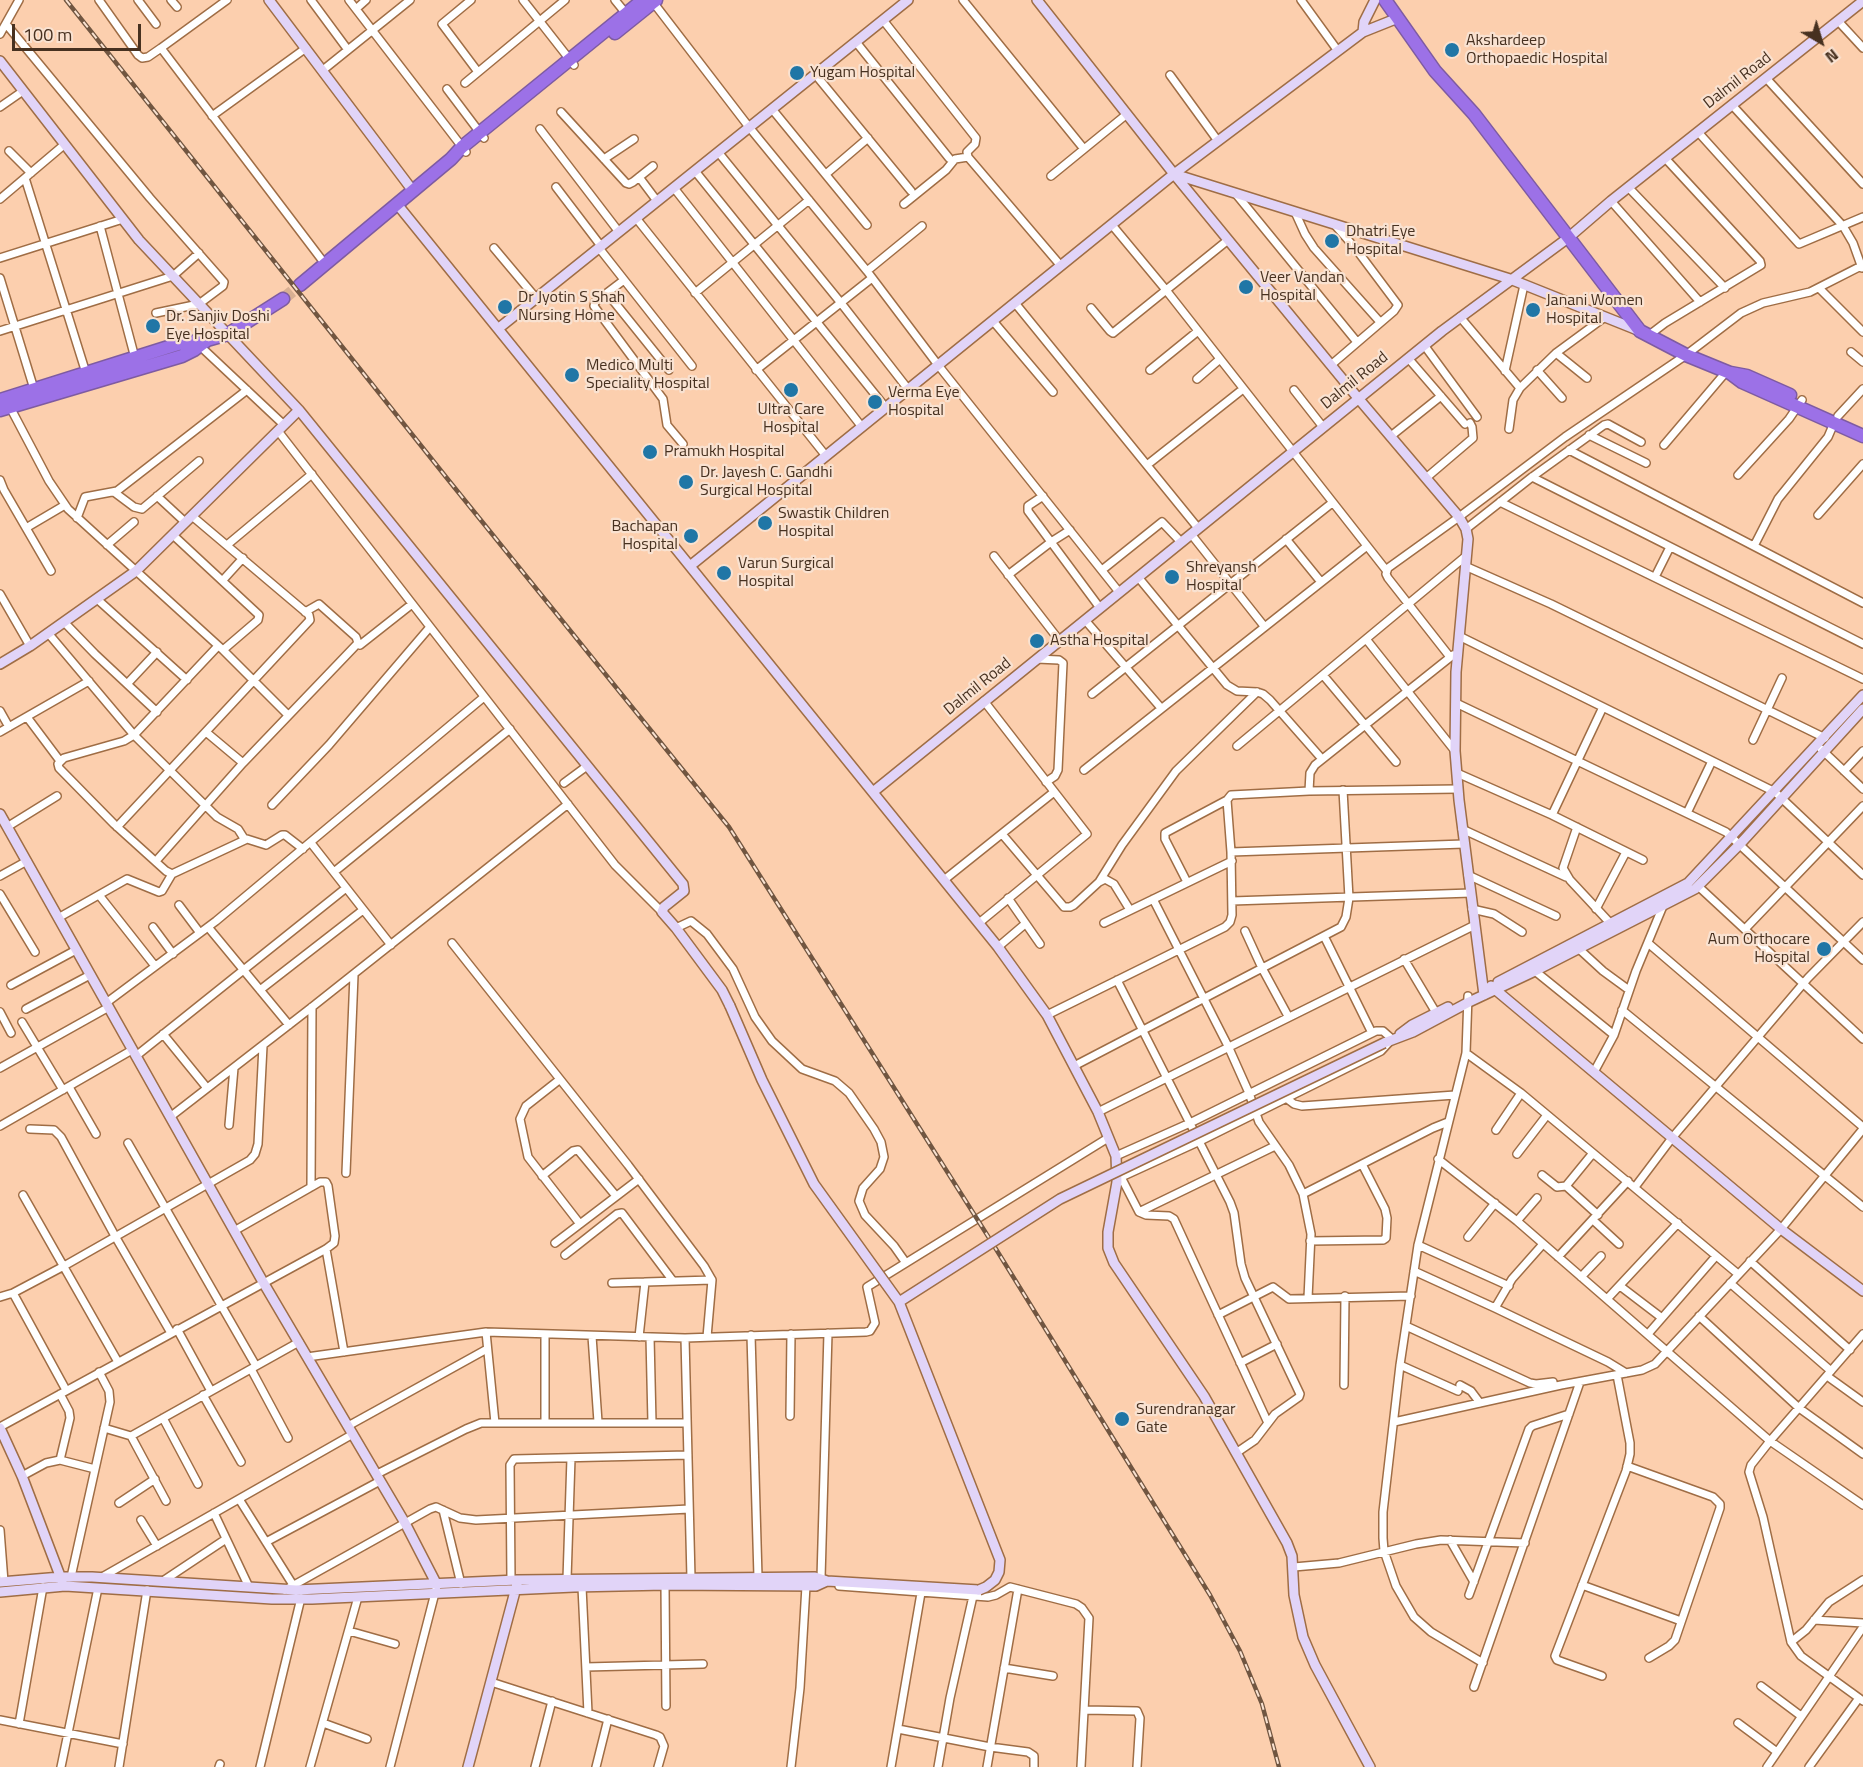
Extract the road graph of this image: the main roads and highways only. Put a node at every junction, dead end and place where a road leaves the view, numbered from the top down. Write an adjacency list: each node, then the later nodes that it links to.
1 (1385, 0): 7 (highway)
2 (651, 1): 3 (highway)
3 (300, 285)
4 (283, 299): 5 (highway)
5 (204, 343): 6 (highway); 6 (highway)
6 (4, 406)
7 (1836, 420): 8 (highway); 9 (highway)
8 (1863, 427)
9 (1863, 436)

